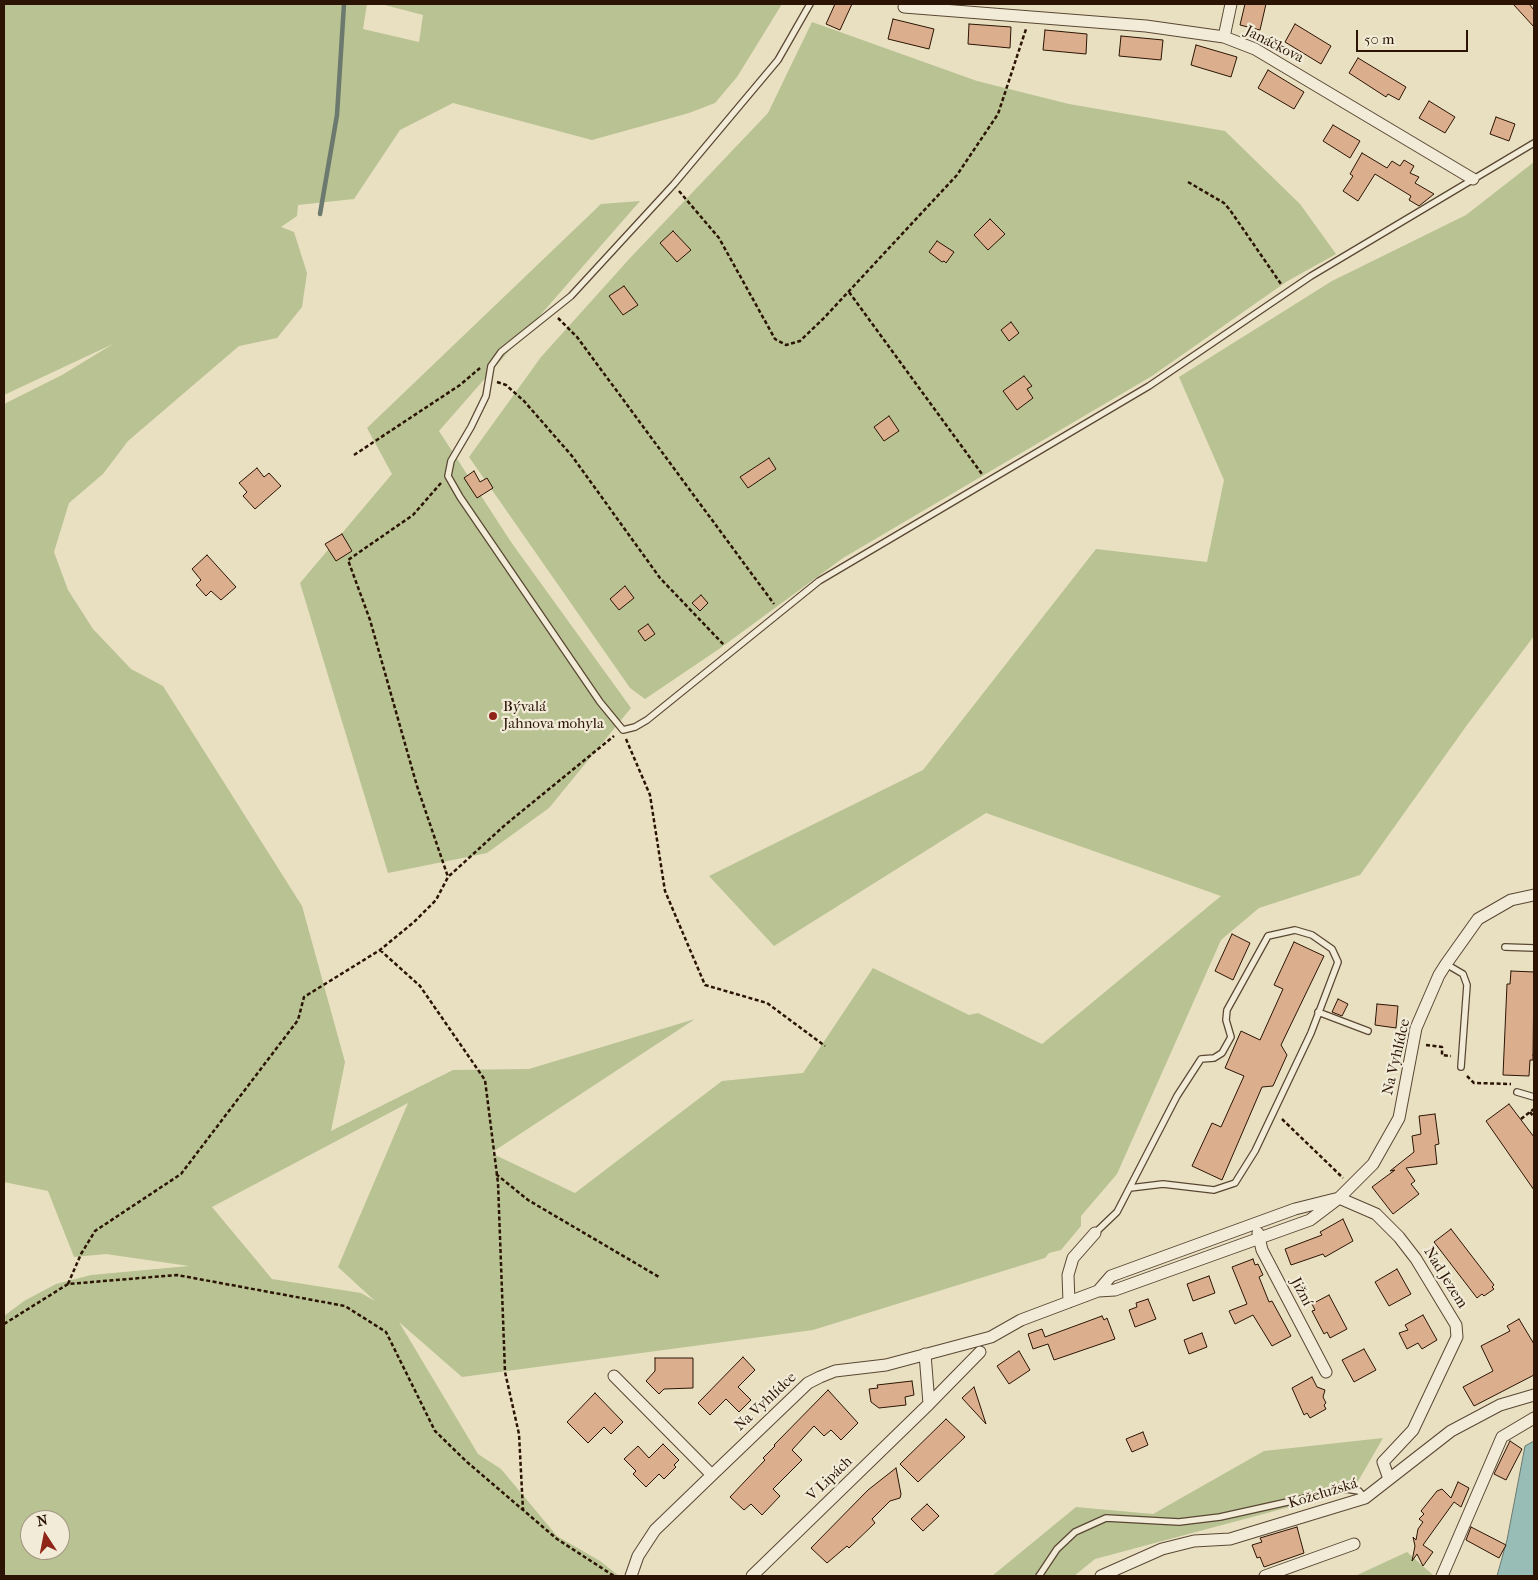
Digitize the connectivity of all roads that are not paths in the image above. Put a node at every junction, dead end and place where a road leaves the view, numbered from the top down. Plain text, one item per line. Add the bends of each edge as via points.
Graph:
1 (810, 4) edge
2 (1231, 4) edge
3 (904, 8) dead end
4 (945, 8) edge
5 (1224, 37) junction
6 (1534, 143) edge
7 (1473, 179) junction
8 (1534, 895) edge
9 (1505, 947) dead end
10 (1534, 948) edge
11 (1446, 964) junction
12 (1318, 1012) junction
13 (1368, 1031) dead end
14 (1461, 1066) dead end
15 (1517, 1092) dead end
16 (1533, 1098) edge
17 (1130, 1188) junction
18 (1339, 1198) junction
19 (1256, 1224) junction
20 (1095, 1233) joint
21 (1259, 1239) junction
22 (1098, 1291) junction
23 (1069, 1302) junction
24 (980, 1352) dead end
25 (925, 1354) junction
26 (1326, 1372) dead end
27 (614, 1376) dead end
28 (1534, 1395) edge
29 (930, 1404) junction
30 (1534, 1418) edge
31 (712, 1475) junction
32 (1389, 1479) junction
33 (1365, 1498) junction
34 (1354, 1544) dead end
35 (631, 1576) edge
36 (752, 1576) edge
37 (1039, 1576) edge
38 (1101, 1576) edge
39 (1265, 1576) edge
40 (1442, 1576) edge

1 - 7 lane via 778,60 674,184 571,296 501,352 491,366 486,396 451,461 448,476 460,497 600,702 623,730 647,720 818,581 1149,386 1287,292
2 - 5 street
3 - 4 street, Janáčkova
4 - 5 street, Janáčkova via 1146,26
5 - 7 street, Janáčkova via 1255,49
6 - 7 lane
8 - 11 street, Na Vyhlídce via 1511,900 1478,919
9 - 10 lane
11 - 14 lane via 1463,974 1467,985
11 - 18 street, Na Vyhlídce via 1416,1028 1399,1118 1373,1164
12 - 13 lane
12 - 17 lane via 1256,1151 1235,1183 1214,1190 1163,1184
12 - 17 lane via 1338,962 1332,949 1312,935 1295,930 1268,936 1227,1010 1231,1037 1222,1053 1202,1059 1177,1096
15 - 16 lane
17 - 20 lane via 1117,1212
18 - 19 street, Na Vyhlídce via 1295,1209
18 - 21 street, Na Vyhlídce via 1310,1220
18 - 32 street, Nad Jezem via 1376,1214 1399,1237 1456,1325 1457,1337 1414,1430 1383,1462
19 - 21 street, Jižní
19 - 22 street, Na Vyhlídce via 1111,1276
20 - 23 street via 1073,1258 1068,1275
21 - 22 street, Na Vyhlídce via 1116,1290
21 - 26 street, Jižní
22 - 23 street, Na Vyhlídce
23 - 25 street, Na Vyhlídce via 1021,1320 991,1337
24 - 29 street, V Lipách
25 - 29 street
25 - 31 street, Na Vyhlídce via 886,1365 835,1371 808,1382
27 - 31 street
28 - 32 street, Koželužská via 1500,1405 1467,1422
29 - 36 street, V Lipách
30 - 40 street via 1502,1437
31 - 35 street, Na Vyhlídce via 655,1530 638,1556
32 - 33 street, Koželužská
33 - 37 lane via 1359,1491 1346,1489 1179,1522 1106,1518 1074,1532
33 - 38 street, Koželužská via 1230,1539 1194,1541 1162,1549
34 - 39 street

